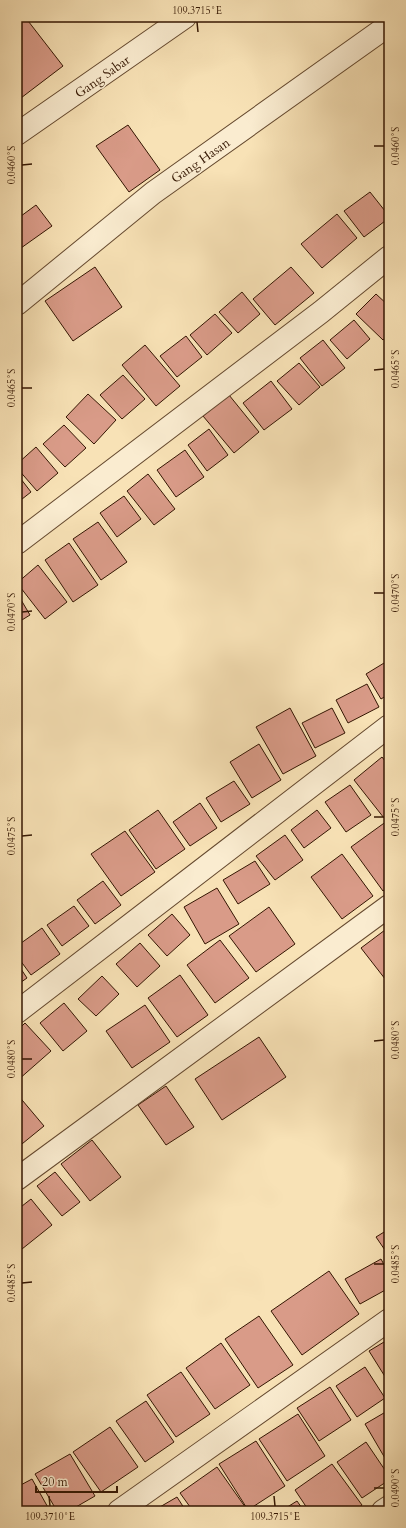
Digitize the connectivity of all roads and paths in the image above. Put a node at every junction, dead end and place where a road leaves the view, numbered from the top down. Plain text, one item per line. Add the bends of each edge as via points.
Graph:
1 (186, 17) edge
2 (389, 25) edge
3 (17, 134) edge
4 (389, 257) edge
5 (17, 304) edge
6 (17, 543) edge
7 (389, 726) edge
8 (389, 906) edge
9 (17, 1012) edge
10 (17, 1179) edge
11 (389, 1320) edge
12 (389, 1507) edge
13 (119, 1511) edge
14 (383, 1511) edge

1 - 3 street, Gang Sabar
2 - 5 street, Gang Hasan via 153,193
4 - 6 street via 321,312
7 - 9 street
8 - 10 street
11 - 13 street
12 - 14 street

